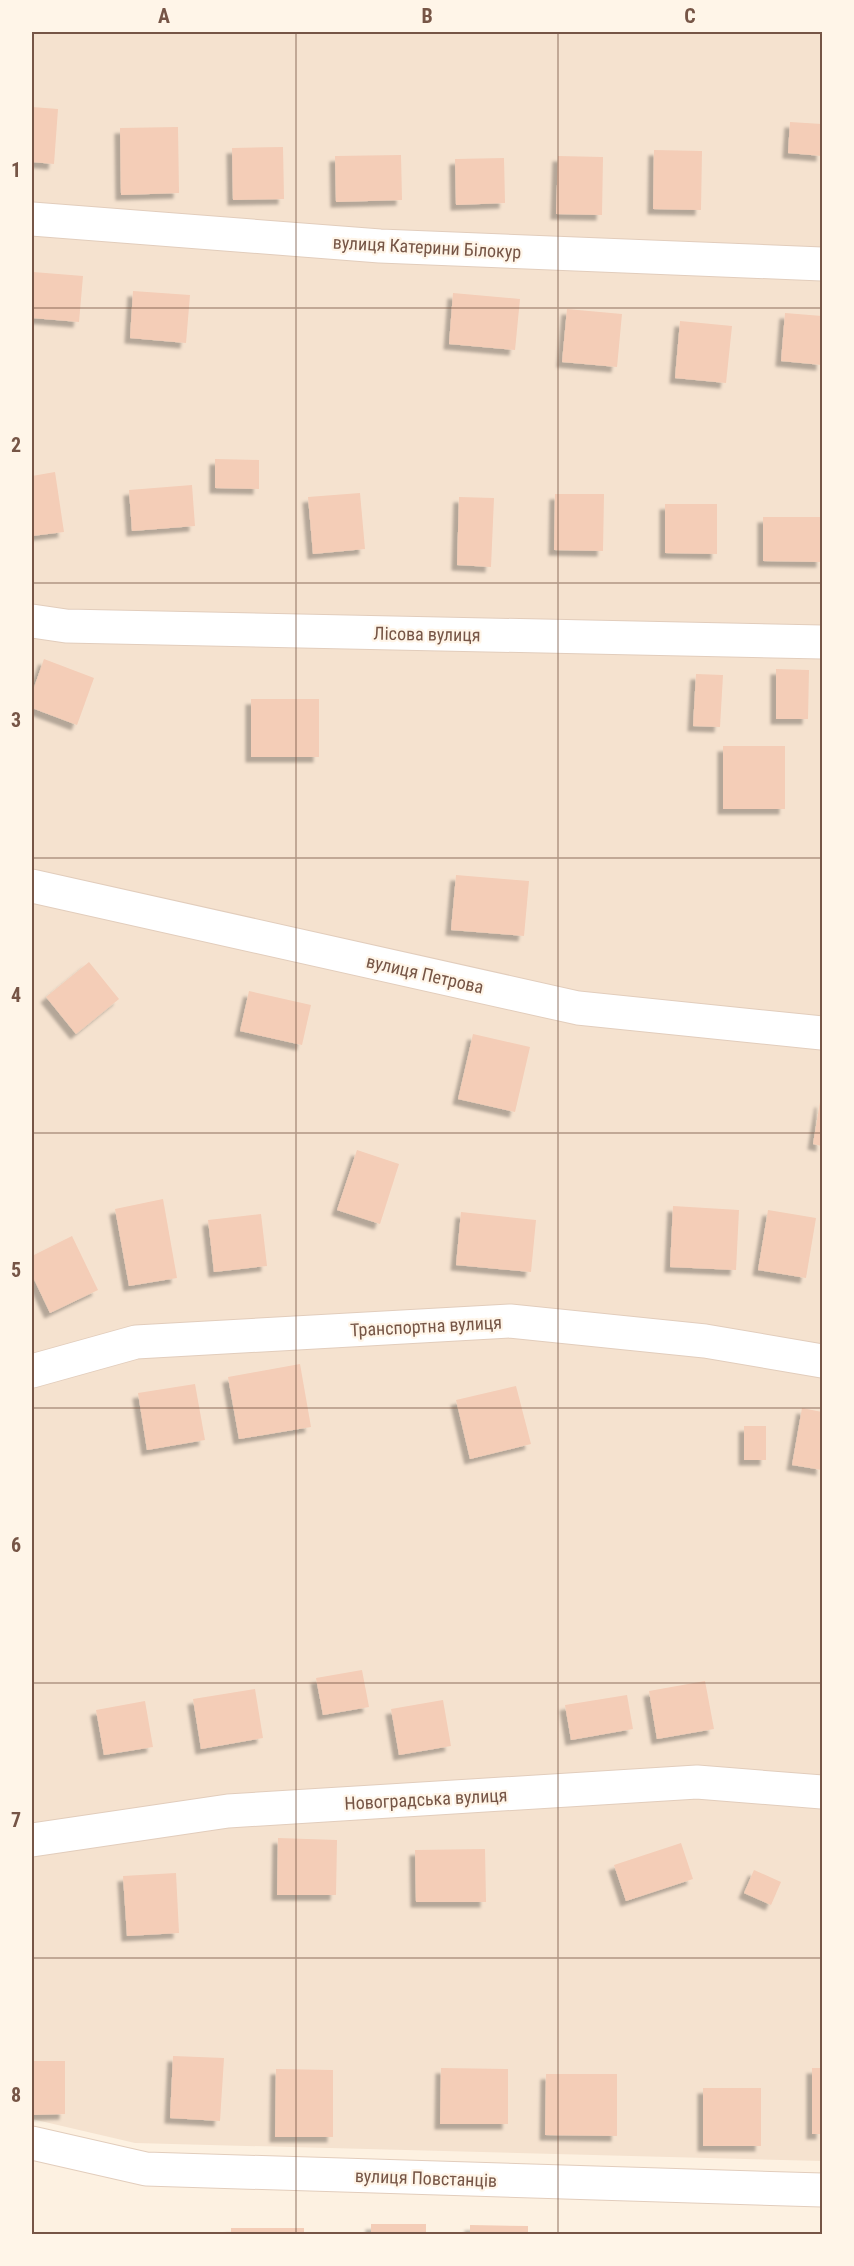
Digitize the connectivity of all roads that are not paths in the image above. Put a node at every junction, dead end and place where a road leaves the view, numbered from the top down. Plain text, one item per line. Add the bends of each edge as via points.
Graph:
1 (32, 219) edge
2 (822, 264) edge
3 (32, 621) edge
4 (822, 642) edge
5 (32, 886) edge
6 (822, 1033) edge
7 (822, 1361) edge
8 (32, 1371) edge
9 (822, 1792) edge
10 (32, 1840) edge
11 (32, 2143) edge
12 (822, 2190) edge

1 - 2 street, вулиця Катерини Білокур via 380,246
3 - 4 street, Лісова вулиця via 66,626
5 - 6 street, вулиця Петрова via 578,1008
7 - 8 street, Транспортна вулиця via 705,1341 510,1321 136,1342
9 - 10 street, Новоградська вулиця via 697,1782 228,1811
11 - 12 street, вулиця Повстанців via 146,2169

